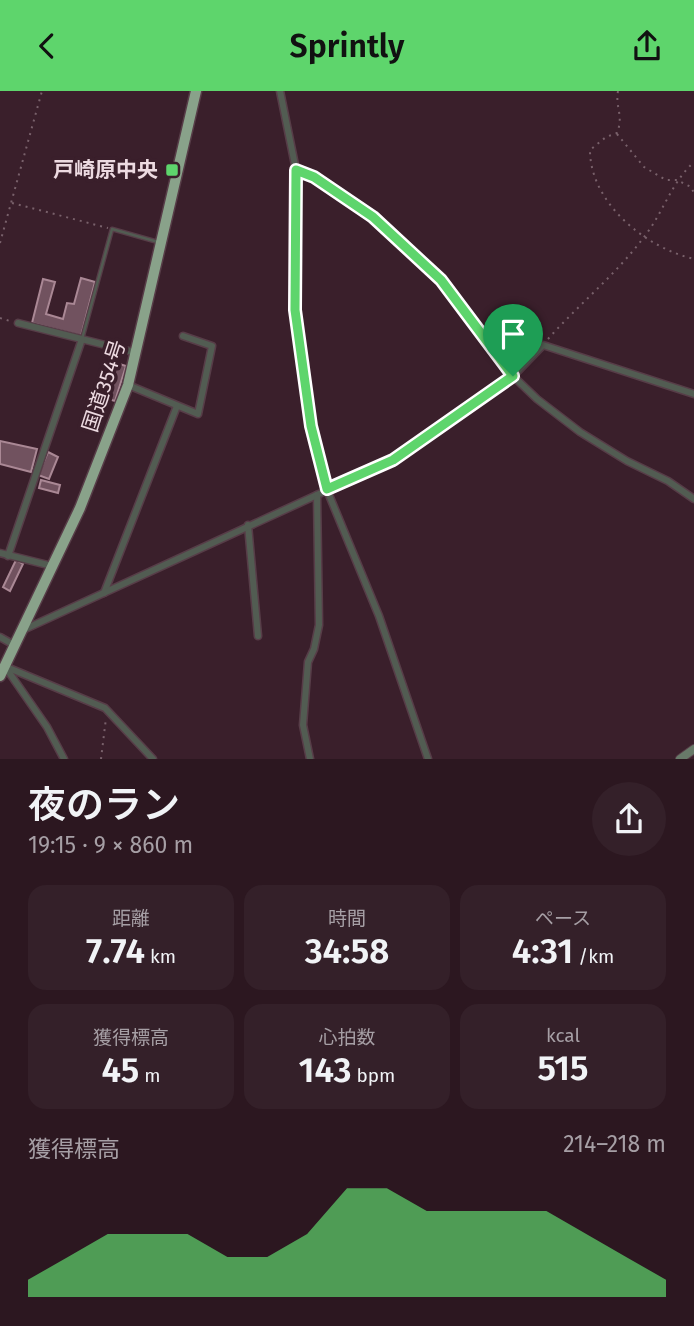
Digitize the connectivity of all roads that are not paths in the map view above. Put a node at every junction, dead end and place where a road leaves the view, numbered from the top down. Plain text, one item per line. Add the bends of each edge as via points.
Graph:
1 (196, 91) edge
2 (280, 91) edge
3 (296, 170) junction
4 (161, 243) junction
5 (18, 323) road end
6 (183, 336) dead end
7 (82, 339) junction
8 (137, 352) junction
9 (513, 376) junction
10 (128, 385) junction
11 (694, 394) edge
12 (177, 406) junction
13 (327, 489) junction
14 (317, 495) junction
15 (694, 499) edge
16 (248, 525) junction
17 (0, 553) edge
18 (8, 556) junction
19 (52, 566) junction
20 (104, 593) junction
21 (21, 631) junction
22 (258, 636) dead end
23 (0, 637) edge
24 (15, 645) junction
25 (1, 669) edge
26 (694, 749) edge
27 (64, 759) edge
28 (153, 759) edge
29 (310, 759) edge
30 (428, 759) edge
31 (680, 759) edge

1 - 4 highway, 国道354号
2 - 3 street
3 - 9 street via 373,217 441,280
3 - 13 street via 295,310 311,426
4 - 7 lane via 112,229
4 - 8 highway, 国道354号
5 - 7 street
6 - 12 street via 212,346 198,414
7 - 8 street
7 - 18 street
8 - 10 highway, 国道354号
9 - 11 street via 543,345
9 - 13 street via 393,460
9 - 15 street via 580,432
10 - 12 street
10 - 19 highway, 国道354号
12 - 20 street
13 - 14 street
13 - 30 street via 379,617
14 - 16 street
14 - 29 street via 320,625 308,662 303,725
16 - 20 street
16 - 22 street
17 - 18 street
18 - 19 street
19 - 21 highway, 国道354号
20 - 21 street
21 - 24 highway, 国道354号
23 - 24 street
24 - 25 highway, 国道354号
25 - 27 street via 47,726
25 - 28 street via 107,710
26 - 31 main road

